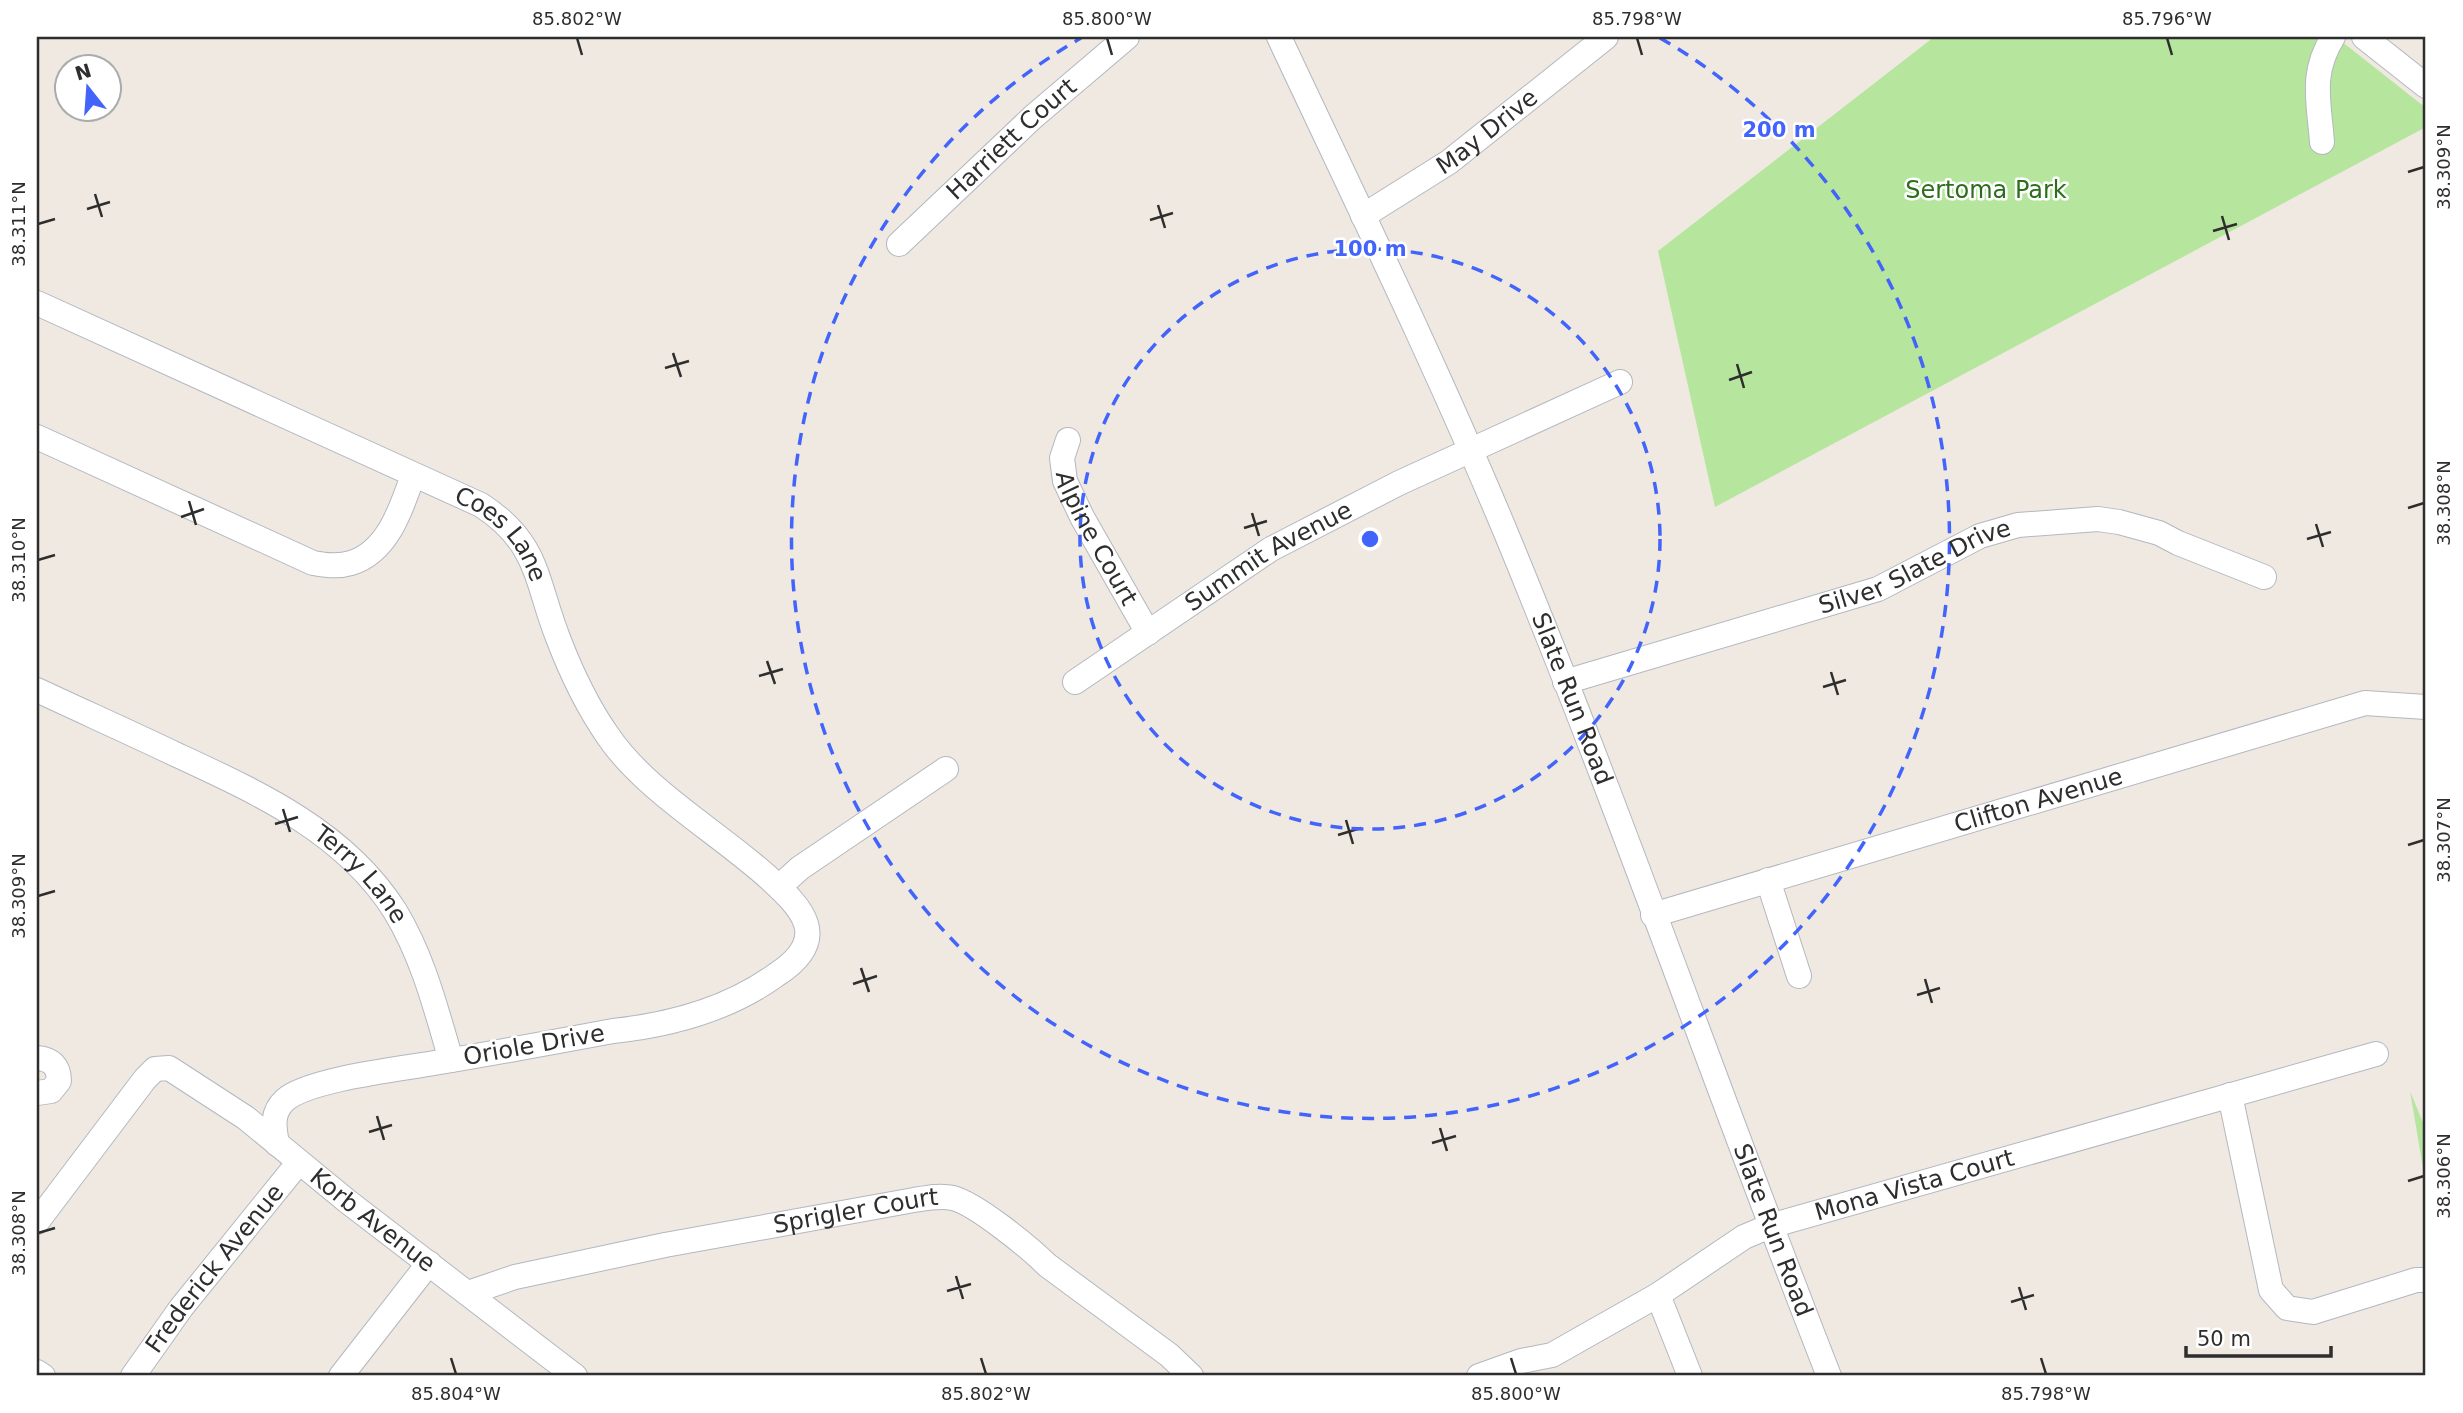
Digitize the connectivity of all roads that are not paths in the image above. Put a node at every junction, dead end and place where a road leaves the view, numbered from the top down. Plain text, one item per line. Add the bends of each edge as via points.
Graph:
1 (1127, 37) edge
2 (1279, 37) edge
3 (1606, 37) edge
4 (2333, 37) edge
5 (2364, 37) edge
6 (2426, 86) edge
7 (2322, 142) dead end
8 (1363, 216) junction
9 (899, 244) dead end
10 (37, 303) edge
11 (1620, 382) dead end
12 (37, 437) edge
13 (1068, 440) dead end
14 (1471, 449) junction
15 (413, 475) junction
16 (2264, 577) dead end
17 (1147, 633) junction
18 (1075, 682) dead end
19 (1565, 682) junction
20 (37, 690) edge
21 (2426, 707) edge
22 (946, 769) dead end
23 (1768, 880) junction
24 (779, 887) junction
25 (1653, 915) junction
26 (807, 938) joint
27 (1799, 976) dead end
28 (2375, 1054) dead end
29 (37, 1058) edge
30 (451, 1060) junction
31 (37, 1093) edge
32 (2230, 1094) junction
33 (276, 1144) junction
34 (299, 1162) junction
35 (37, 1222) edge
36 (1770, 1226) junction
37 (429, 1263) junction
38 (2426, 1280) edge
39 (468, 1293) junction
40 (1658, 1295) junction
41 (548, 1368) edge
42 (37, 1372) edge
43 (43, 1376) edge
44 (133, 1376) edge
45 (341, 1376) edge
46 (575, 1376) edge
47 (1191, 1376) edge
48 (1479, 1376) edge
49 (1690, 1376) edge
50 (1829, 1376) edge

1 - 9 street, Harriett Court via 1033,117
2 - 8 street, Slate Run Road
3 - 8 street, May Drive via 1449,162
4 - 7 street via 2317,72
5 - 6 street
8 - 14 street, Slate Run Road
10 - 15 street, Coes Lane
11 - 14 street, Summit Avenue
12 - 15 street via 313,563 333,566 353,563 383,539 401,512
13 - 17 street, Alpine Court via 1062,458 1065,481
14 - 17 street, Summit Avenue via 1271,549
14 - 19 street, Slate Run Road
15 - 24 street, Coes Lane via 481,505 516,534 530,554 580,690 610,740 666,795
16 - 19 street, Silver Slate Drive via 2159,533 2119,522 2018,524 1970,540 1878,590
17 - 18 street, Summit Avenue
19 - 25 street, Slate Run Road
20 - 30 street, Terry Lane via 220,774 298,816 343,850 395,912 418,956
21 - 23 street, Clifton Avenue via 2365,703
22 - 24 street
23 - 25 street, Clifton Avenue
23 - 27 street
24 - 26 street, Coes Lane via 798,910
25 - 36 street, Slate Run Road
26 - 30 street, Oriole Drive via 793,963 764,984 708,1011
28 - 32 street, Mona Vista Court
29 - 31 street via 54,1064 59,1081 51,1091
30 - 33 street, Oriole Drive via 301,1090 277,1109 273,1121
32 - 36 street, Mona Vista Court
32 - 38 street via 2271,1290 2287,1308 2313,1312
33 - 34 street, Korb Avenue
33 - 35 street, Korb Avenue via 246,1118 169,1068 155,1069
34 - 37 street, Korb Avenue
34 - 44 street, Frederick Avenue via 181,1308
36 - 40 street, Mona Vista Court via 1744,1237
36 - 50 street, Slate Run Road
37 - 39 street, Korb Avenue
37 - 45 street
39 - 41 street, Korb Avenue
39 - 47 street, Sprigler Court via 515,1277 665,1245 914,1200 951,1198 967,1204 1031,1249
40 - 48 street, Mona Vista Court via 1552,1355
40 - 49 street
41 - 46 street, Korb Avenue
42 - 43 street

